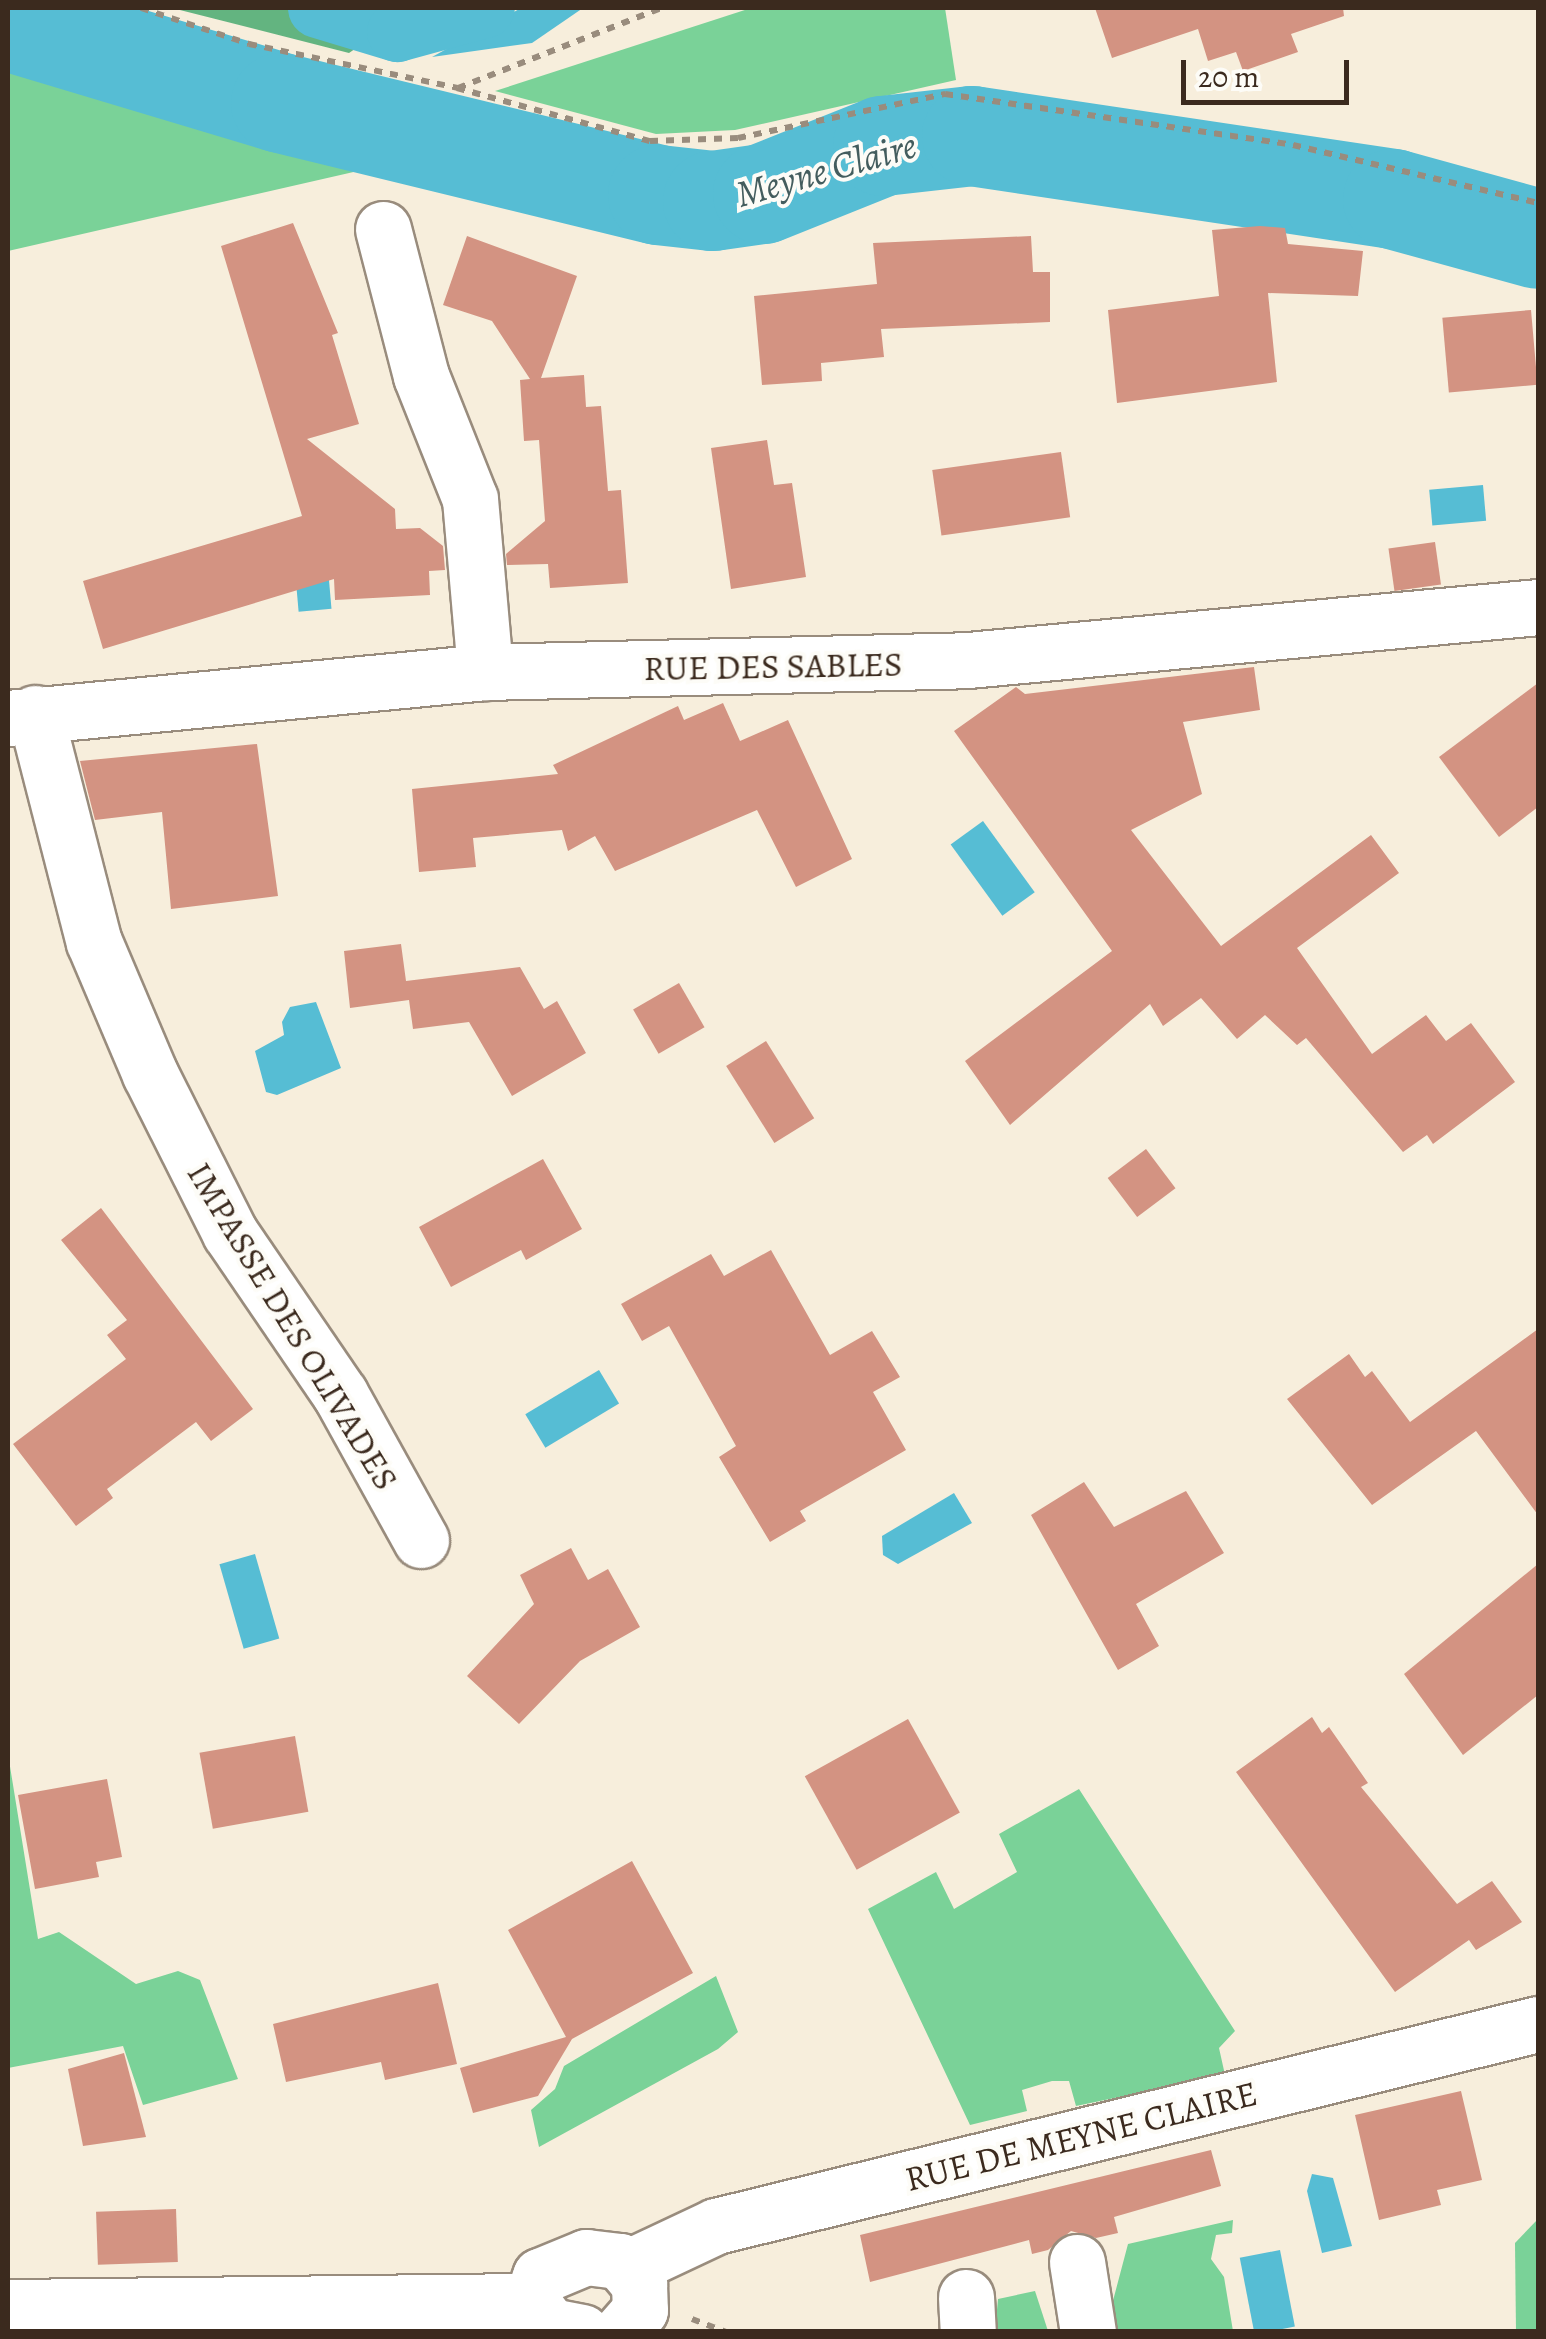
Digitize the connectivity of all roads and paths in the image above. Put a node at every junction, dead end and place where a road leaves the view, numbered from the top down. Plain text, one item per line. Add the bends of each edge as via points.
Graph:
1 (141, 8) edge
2 (661, 8) edge
3 (457, 88) junction
4 (1538, 204) edge
5 (383, 229) dead end
6 (1538, 607) edge
7 (485, 672) junction
8 (21, 715) edge
9 (421, 1540) dead end
10 (1538, 2024) edge
11 (1077, 2262) dead end
12 (629, 2267) junction
13 (530, 2301) junction
14 (8, 2307) edge
15 (621, 2330) edge
16 (1088, 2332) edge

1 - 3 path via 249,44
2 - 3 path
3 - 4 path via 650,142 738,138 945,94 1293,144
5 - 7 street via 421,376 470,500
6 - 7 street, RUE DES SABLES via 968,660
7 - 8 street, RUE DES SABLES
8 - 9 street, IMPASSE DES OLIVADES via 94,942 150,1074 220,1216 340,1394
10 - 12 street, RUE DE MEYNE CLAIRE via 733,2222
11 - 16 street
12 - 13 street via 586,2257 562,2264 540,2276
12 - 15 street via 643,2299
13 - 14 street
13 - 15 street via 550,2326

